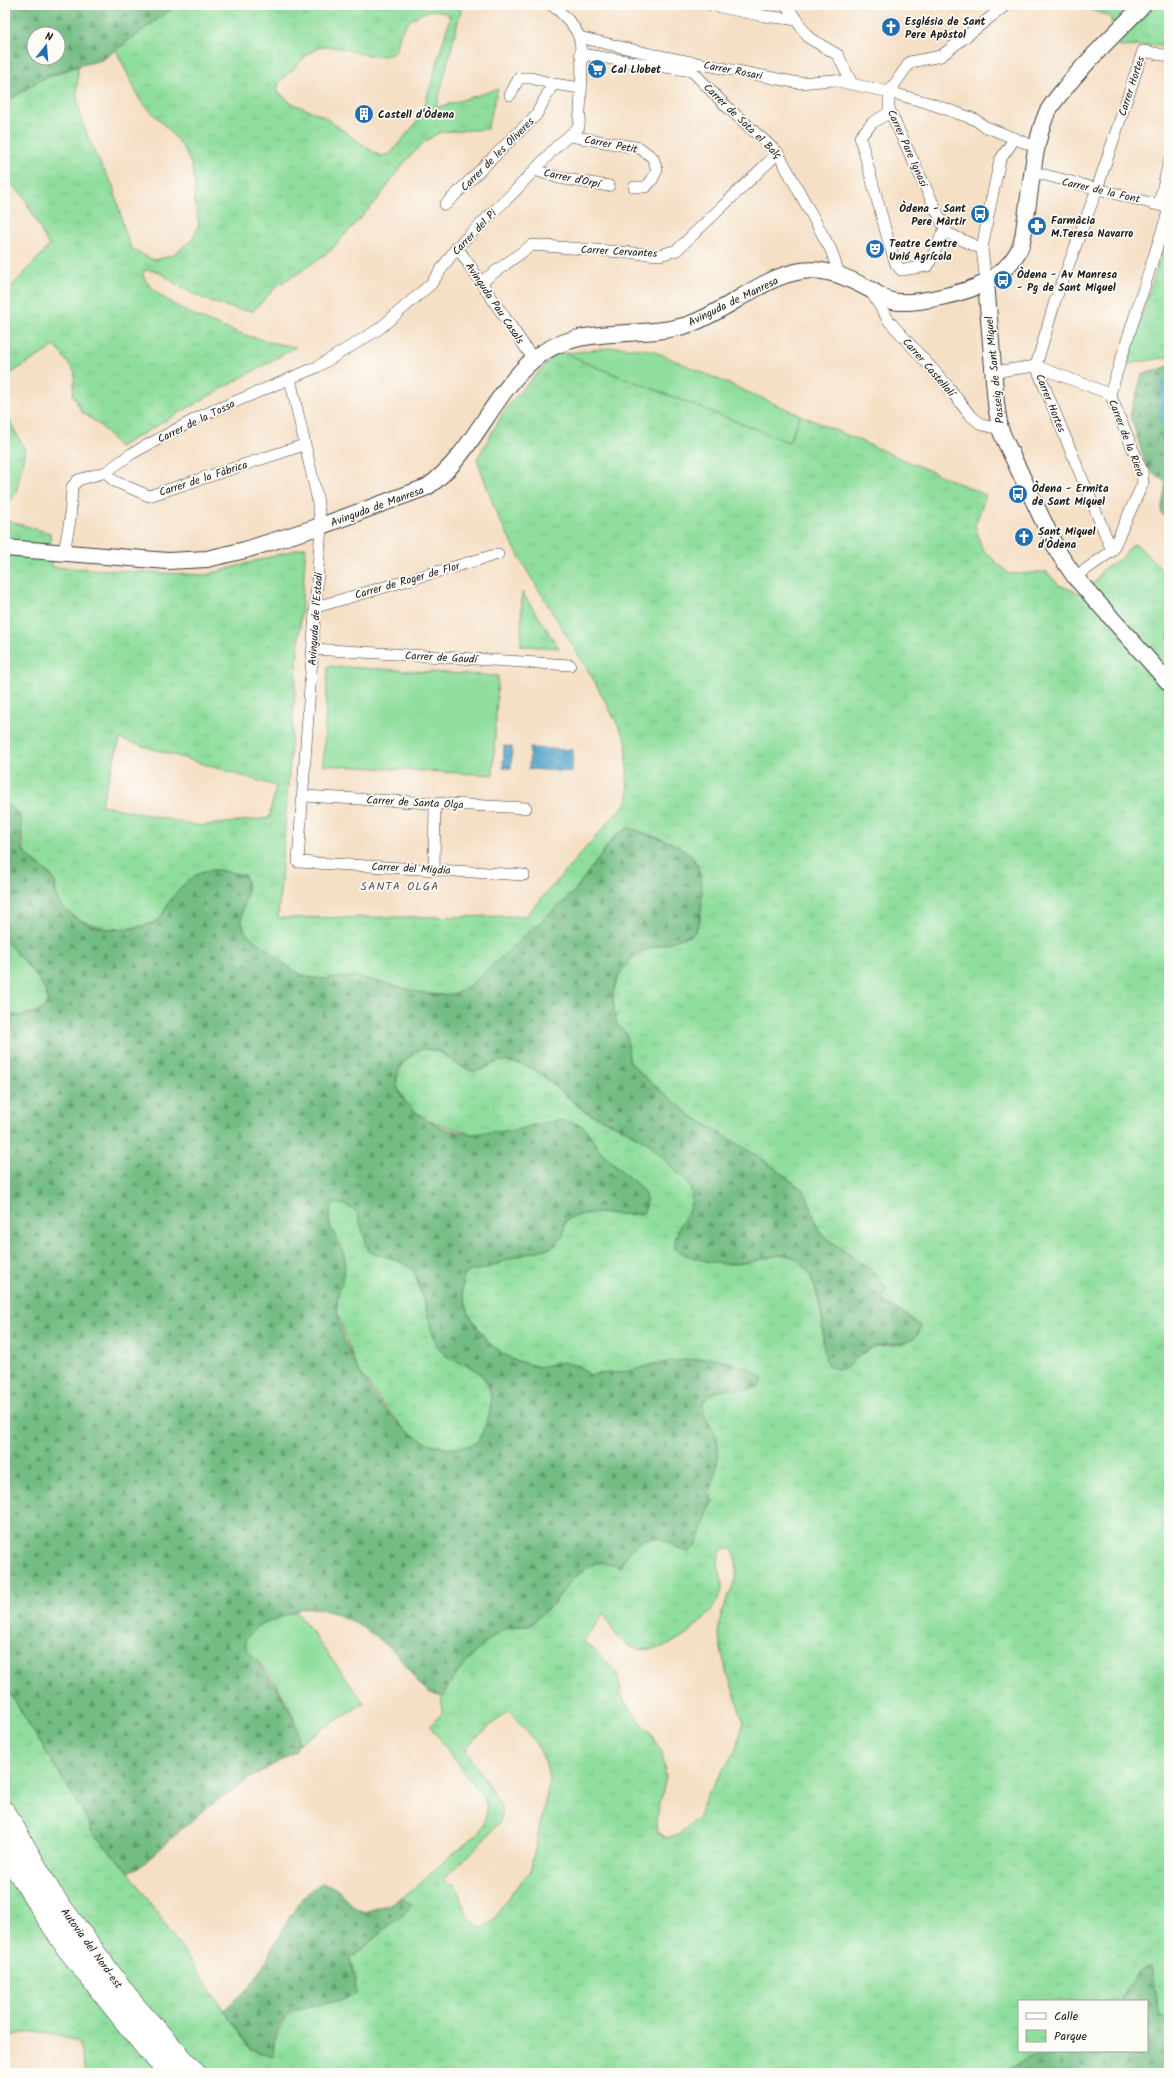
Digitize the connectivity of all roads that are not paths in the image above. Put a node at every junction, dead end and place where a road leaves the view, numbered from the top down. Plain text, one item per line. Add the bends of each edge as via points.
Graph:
1 (551, 5) edge
2 (711, 5) edge
3 (786, 5) edge
4 (1006, 5) edge
5 (1143, 5) edge
6 (798, 20) junction
7 (579, 37) junction
8 (580, 54) junction
9 (1169, 56) edge
10 (553, 84) junction
11 (852, 84) junction
12 (581, 88) junction
13 (889, 92) junction
14 (510, 95) dead end
15 (890, 112) junction
16 (570, 136) junction
17 (1015, 138) junction
18 (1038, 148) junction
19 (778, 153) junction
20 (1169, 161) edge
21 (534, 170) junction
22 (1034, 172) junction
23 (610, 186) dead end
24 (634, 187) dead end
25 (1097, 189) junction
26 (446, 205) dead end
27 (1166, 207) edge
28 (944, 228) junction
29 (457, 247) junction
30 (982, 249) junction
31 (840, 274) junction
32 (481, 282) junction
33 (986, 282) junction
34 (870, 289) junction
35 (534, 360) junction
36 (1036, 366) junction
37 (993, 372) junction
38 (290, 379) junction
39 (1110, 394) junction
40 (1000, 429) junction
41 (304, 445) junction
42 (106, 472) junction
43 (321, 526) junction
44 (5, 548) edge
45 (1112, 551) junction
46 (64, 552) junction
47 (498, 554) dead end
48 (1075, 576) junction
49 (316, 607) junction
50 (313, 649) junction
51 (570, 665) dead end
52 (1169, 683) edge
53 (303, 796) junction
54 (435, 803) junction
55 (526, 808) dead end
56 (298, 862) joint
57 (434, 870) junction
58 (524, 875) dead end
59 (5, 1812) edge
60 (5, 1851) edge
61 (169, 2073) edge
62 (195, 2073) edge

1 - 7 street via 559,9
2 - 6 street
3 - 6 street
4 - 13 street via 941,56 910,62
5 - 18 street, Avinguda de Manresa via 1061,93 1046,114
6 - 11 street via 809,38 838,55
7 - 8 street, Carrer del Pi
7 - 11 street, Carrer Rosari via 655,56 799,83 833,80
8 - 12 street, Carrer del Pi
8 - 19 street, Carrer de Sota el Balç via 692,71
9 - 25 street, Carrer Hortes via 1143,51
10 - 12 street
10 - 14 street via 531,78 519,78
10 - 26 street, Carrer de les Oliveres via 536,115
11 - 13 street, Carrer Rosari
12 - 16 street, Carrer del Pi via 579,127
13 - 15 street, Carrer Pare Ignasi
13 - 17 street, Carrer Rosari via 974,119 984,126
15 - 28 street, Carrer Pare Ignasi
15 - 28 street via 872,123 860,137 889,243 900,270 928,266
16 - 21 street, Carrer del Pi
16 - 24 street, Carrer Petit via 640,148 653,158 656,170 652,180 646,187
17 - 18 street, Carrer Rosari
17 - 30 street via 1000,160
18 - 22 street, Avinguda de Manresa
19 - 31 street, Carrer de Sota el Balç via 831,250
19 - 32 street, Carrer Cervantes via 677,250 660,255 532,245
20 - 27 street, Carrer de la Riera
21 - 23 street, Carrer d'Orpí via 559,178
21 - 29 street, Carrer del Pi
22 - 25 street, Carrer de la Font
22 - 33 street, Avinguda de Manresa via 1020,247 1014,259
25 - 27 street, Carrer de la Font
25 - 36 street, Carrer Hortes via 1055,301
27 - 39 street, Carrer de la Riera
28 - 30 street via 947,233
29 - 32 street, Avinguda Pau Casals
29 - 38 street, Carrer del Pi via 431,284 379,329 317,367
30 - 33 street
31 - 34 street, Avinguda de Manresa
31 - 35 street, Avinguda de Manresa via 819,270 799,272 776,279 689,324 661,330 602,334 549,348
32 - 35 street, Avinguda Pau Casals
33 - 34 street, Avinguda de Manresa via 944,296 914,301 892,302
33 - 37 street, Passeig de Sant Miquel
34 - 40 street, Carrer Castellolí via 889,321 947,385 969,414 982,425
35 - 43 street, Avinguda de Manresa via 501,396 440,478 415,493
36 - 37 street
36 - 39 street
36 - 45 street, Carrer Hortes
37 - 40 street, Passeig de Sant Miquel
38 - 41 street, Avinguda de l'Estadi
38 - 42 street, Carrer de la Tossa via 201,416 131,454
39 - 45 street, Carrer de la Riera via 1142,471 1143,483
40 - 48 street, Passeig de Sant Miquel via 1058,552
41 - 42 street, Carrer de la Fàbrica via 149,496 114,481
41 - 43 street, Avinguda de l'Estadi via 317,497
42 - 46 street, Carrer de la Tossa via 78,480 72,487 70,520
43 - 46 street, Avinguda de Manresa via 245,550 206,559 168,561
43 - 49 street, Avinguda de l'Estadi
44 - 46 street, Avinguda de Manresa
45 - 48 street
47 - 49 street, Carrer de Roger de Flor
48 - 52 street, Passeig de Sant Miquel
49 - 50 street, Avinguda de l'Estadi
50 - 51 street, Carrer de Gaudí
50 - 53 street, Avinguda de l'Estadi
53 - 54 street, Carrer de Santa Olga
53 - 56 street, Avinguda de l'Estadi
54 - 55 street, Carrer de Santa Olga
54 - 57 street
56 - 57 street, Carrer del Migdia
57 - 58 street, Carrer del Migdia
59 - 62 highway, Autovia del Nord-est via 51,1893 133,2004
60 - 61 highway, Autovia del Nord-est via 66,1947

